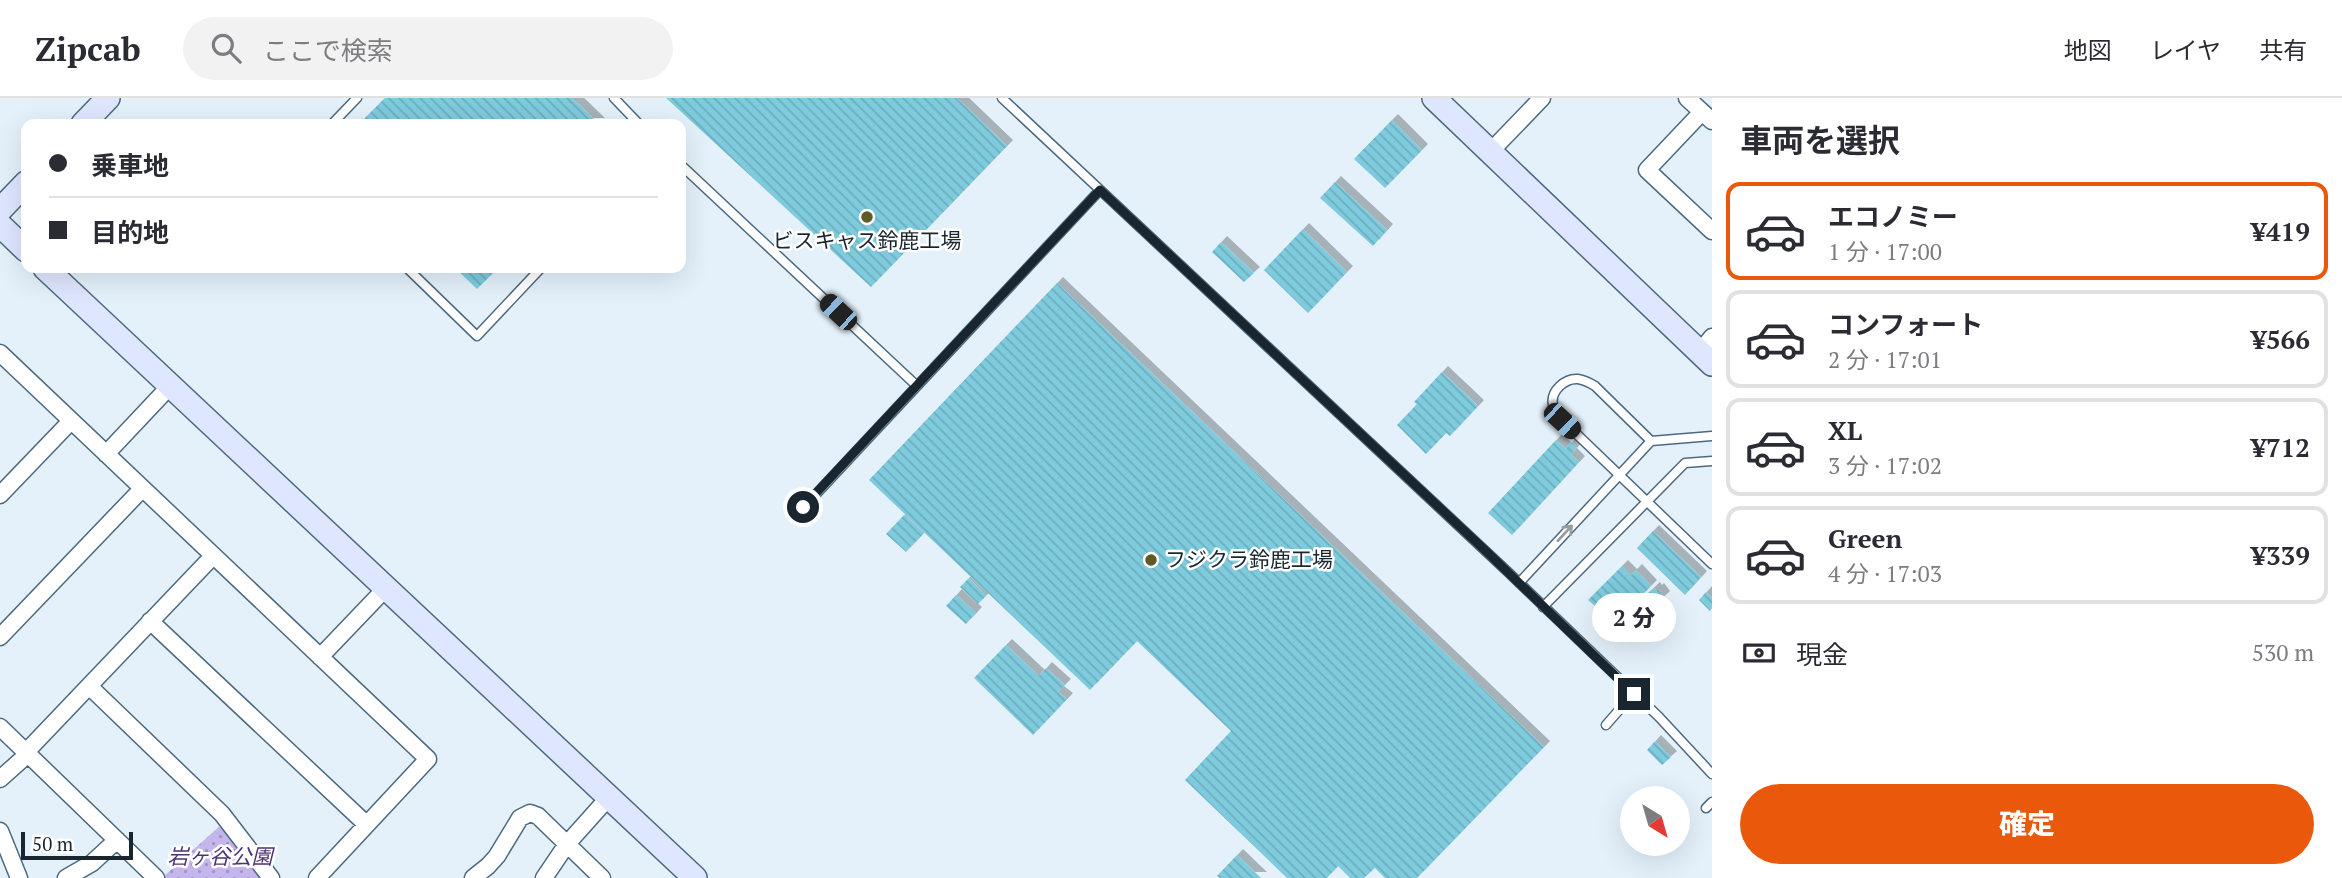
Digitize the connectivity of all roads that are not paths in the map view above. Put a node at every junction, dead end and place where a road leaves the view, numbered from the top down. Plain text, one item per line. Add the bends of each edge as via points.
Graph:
1 (108, 98) edge
2 (357, 98) edge
3 (614, 98) edge
4 (1002, 98) edge
5 (1434, 98) edge
6 (1542, 98) edge
7 (1687, 98) edge
8 (1707, 117) edge
9 (88, 119) edge
10 (337, 119) edge
11 (634, 119) edge
12 (1490, 152) junction
13 (686, 170) edge
14 (21, 188) edge
15 (1100, 190) junction
16 (0, 210) edge
17 (0, 225) edge
18 (1712, 231) edge
19 (21, 245) edge
20 (50, 273) edge
21 (412, 273) edge
22 (536, 273) edge
23 (1708, 351) edge
24 (0, 353) edge
25 (171, 385) junction
26 (917, 386) junction
27 (71, 421) junction
28 (1712, 436) edge
29 (1651, 442) junction
30 (106, 454) junction
31 (1712, 461) edge
32 (1618, 475) junction
33 (142, 489) junction
34 (0, 495) edge
35 (1647, 501) junction
36 (803, 507) dead end
37 (213, 555) junction
38 (1712, 564) edge
39 (1519, 583) junction
40 (386, 587) junction
41 (1543, 607) junction
42 (150, 621) junction
43 (0, 638) edge
44 (320, 657) junction
45 (89, 686) junction
46 (1634, 694) junction
47 (1606, 725) dead end
48 (0, 727) edge
49 (27, 753) junction
50 (1712, 774) edge
51 (0, 779) edge
52 (609, 797) junction
53 (366, 824) junction
54 (0, 831) edge
55 (117, 840) junction
56 (567, 844) junction
57 (4, 856) edge
58 (19, 878) edge
59 (65, 878) edge
60 (156, 878) edge
61 (271, 878) edge
62 (317, 878) edge
63 (473, 878) edge
64 (544, 878) edge
65 (602, 878) edge
66 (695, 878) edge

1 - 9 street
2 - 10 lane
3 - 11 lane
4 - 15 lane
5 - 12 street
6 - 12 street
7 - 8 street
8 - 18 street via 1647,170
12 - 23 street
13 - 26 lane
14 - 16 street
15 - 26 lane
15 - 39 lane
17 - 19 street
20 - 25 street
21 - 22 lane via 477,336
24 - 27 street
25 - 30 street
25 - 40 street
26 - 36 lane
27 - 30 street
27 - 34 street
28 - 29 lane
29 - 32 lane
29 - 32 lane via 1595,386 1577,379 1559,386 1552,404 1562,421
30 - 33 street
31 - 35 lane via 1685,463
32 - 35 lane
39 -> 32 lane
33 - 37 street
33 - 43 street
35 - 38 lane
35 - 41 lane
37 - 42 street
37 - 44 street
39 - 41 lane
40 - 44 street
40 - 52 street
41 - 46 lane
42 - 45 street
42 - 53 street
44 - 53 street via 428,759
45 - 49 street
45 - 61 street via 222,814
46 - 47 lane
46 - 50 lane
48 - 49 street
49 - 51 street
49 - 55 street
52 - 56 street
52 - 66 street
53 - 62 street
54 - 57 street
55 - 59 street via 92,863
55 - 60 street
56 - 63 street via 530,813 520,818 497,856
56 - 64 street
56 - 65 street
57 - 58 street

